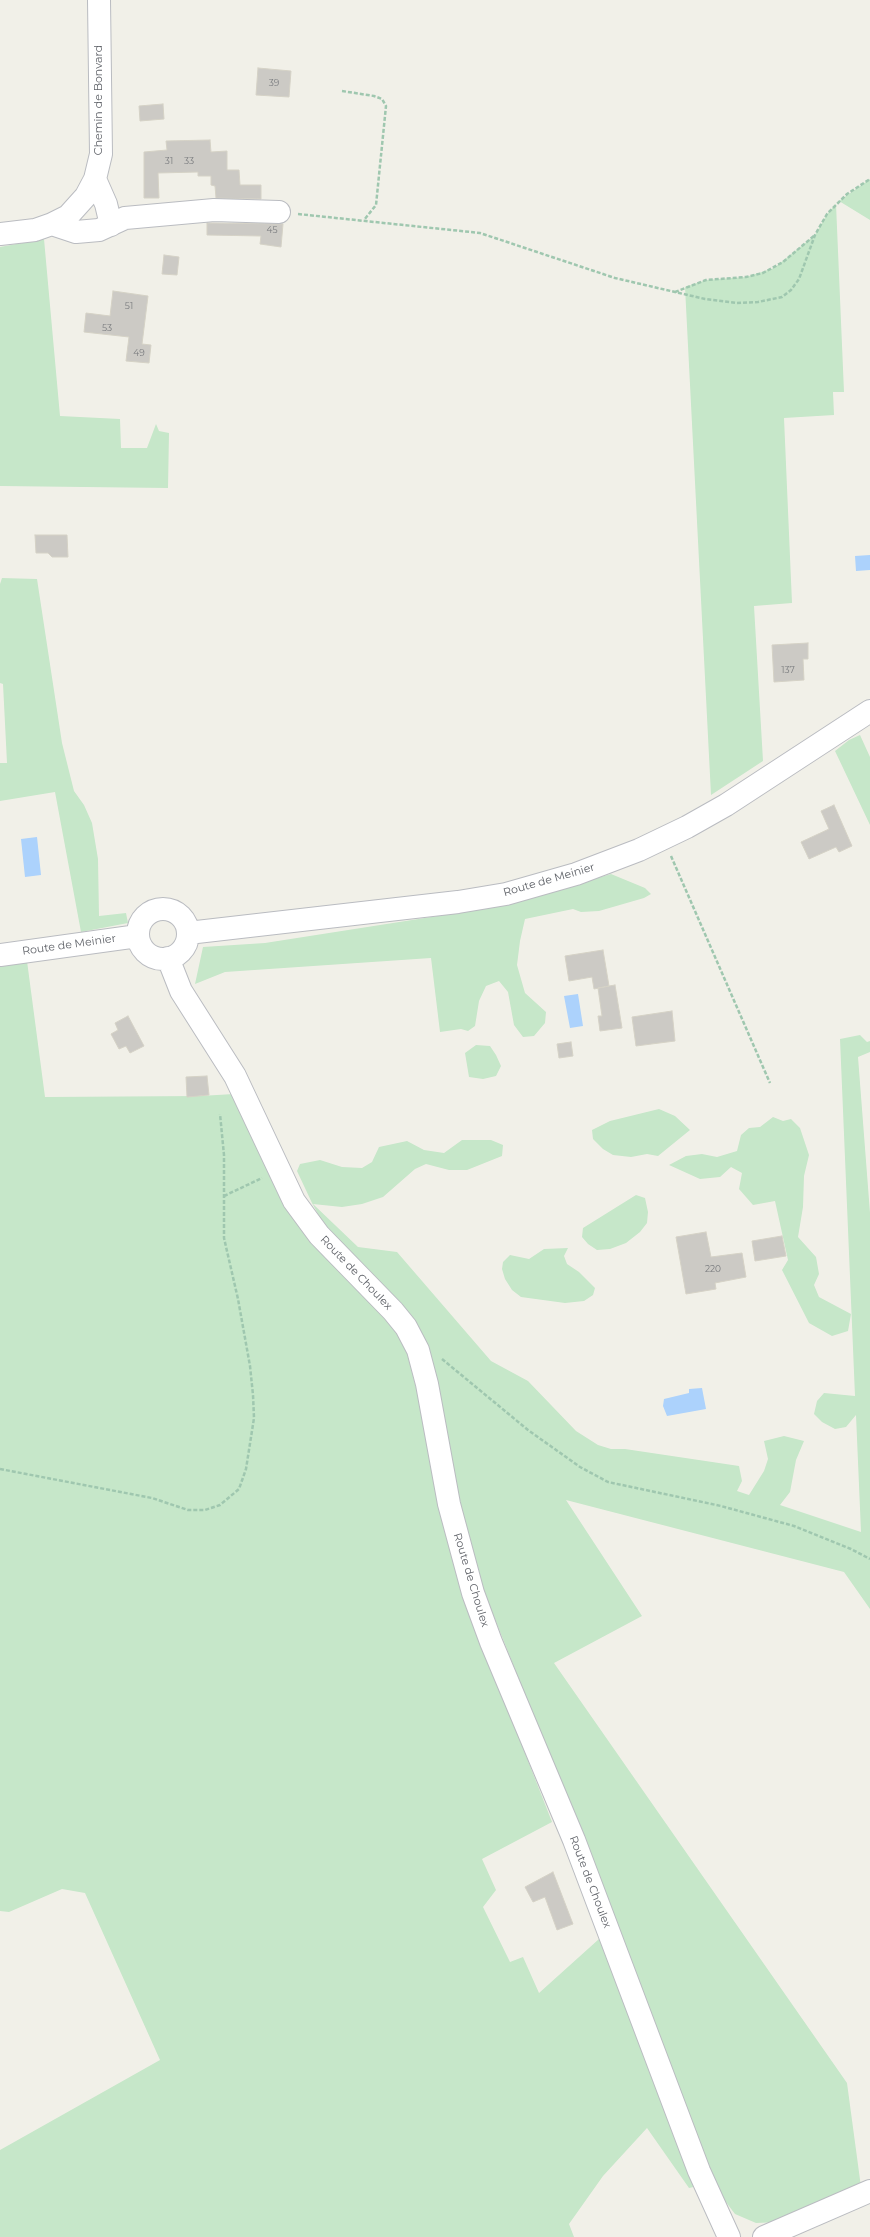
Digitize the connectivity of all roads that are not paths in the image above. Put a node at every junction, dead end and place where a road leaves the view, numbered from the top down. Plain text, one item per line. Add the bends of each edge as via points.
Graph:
1 (99, 0) edge
2 (95, 179) junction
3 (279, 212) road end
4 (52, 224) junction
5 (111, 225) junction
6 (0, 234) edge
7 (870, 711) edge
8 (188, 933) junction
9 (138, 936) junction
10 (0, 955) edge
11 (168, 958) junction
12 (870, 2191) edge
13 (729, 2237) edge
14 (764, 2237) edge

1 - 2 street, Chemin de Bonvard via 101,154
2 - 4 street, Chemin de Bonvard via 78,206 68,216
2 - 5 street via 106,204
3 - 5 street via 214,210 125,218
4 - 5 street via 76,232 99,230
4 - 6 street, Chemin de Bonvard via 35,230
7 - 8 street, Route de Meinier via 726,805 664,839 604,864 506,894 458,902
8 - 9 street via 181,916 174,911 156,909 142,920
8 - 11 street via 183,949
9 - 10 street, Route de Meinier
9 - 11 street via 145,951 152,956
11 - 13 street, Route de Choulex via 181,991 235,1076 278,1170 305,1218 393,1311 406,1327 418,1350 427,1384 449,1504 491,1642 577,1847 696,2164
12 - 14 street

